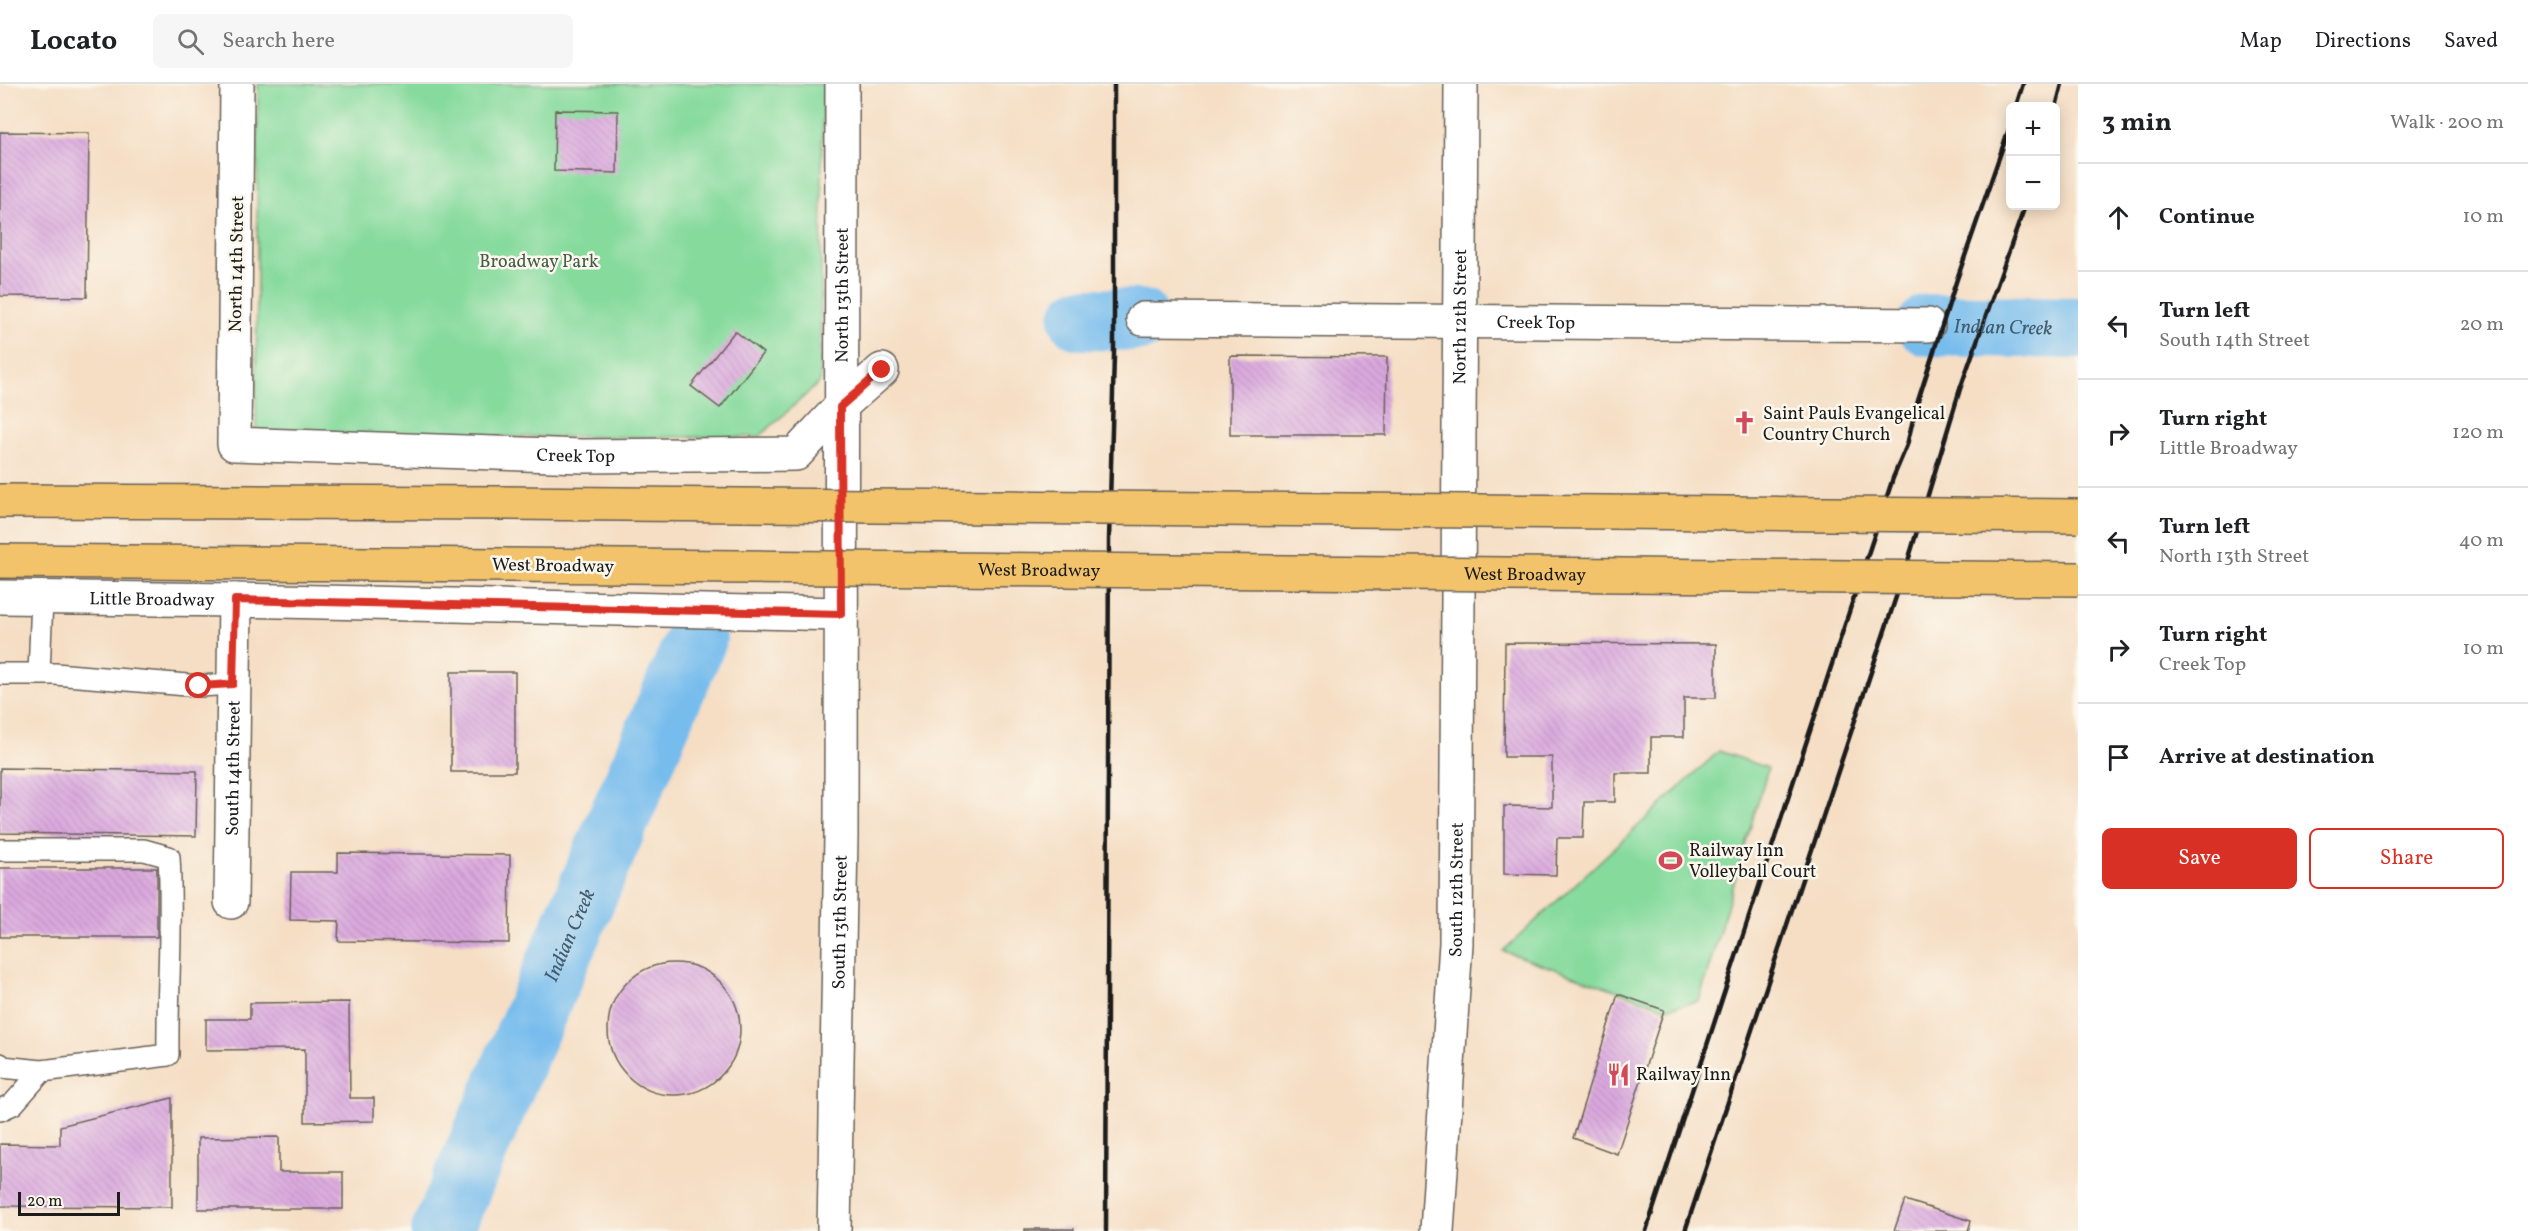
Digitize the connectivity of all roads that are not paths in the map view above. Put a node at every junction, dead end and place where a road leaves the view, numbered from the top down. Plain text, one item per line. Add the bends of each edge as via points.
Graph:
1 (237, 84) edge
2 (842, 84) edge
3 (1461, 84) edge
4 (1143, 319) dead end
5 (1460, 321) junction
6 (1928, 325) dead end
7 (882, 370) dead end
8 (840, 407) junction
9 (234, 444) joint
10 (0, 501) edge
11 (2078, 516) edge
12 (1458, 548) joint
13 (0, 561) edge
14 (2078, 579) edge
15 (0, 597) edge
16 (42, 598) junction
17 (235, 600) junction
18 (841, 614) junction
19 (0, 674) edge
20 (39, 674) junction
21 (233, 684) junction
22 (0, 849) edge
23 (231, 902) dead end
24 (0, 1064) edge
25 (42, 1071) junction
26 (0, 1110) edge
27 (834, 1231) edge
28 (1437, 1231) edge

1 - 9 street, North 14th Street
2 - 8 street, North 13th Street
3 - 5 street, North 12th Street
4 - 5 street, Creek Top
5 - 6 street, Creek Top
5 - 12 street, North 12th Street
7 - 8 street, Creek Top
8 - 9 street, Creek Top via 796,454 583,456
8 - 18 street, North 13th Street
10 - 11 main road, bridge
12 - 28 street, South 12th Street via 1456,943
13 - 14 main road, West Broadway, bridge
15 - 16 street, Little Broadway
16 - 17 street, Little Broadway
16 - 20 lane
17 - 18 street, Little Broadway
17 - 21 street, South 14th Street
18 - 27 street, South 13th Street
19 - 20 lane
20 - 21 lane via 199,686
21 - 23 street, South 14th Street
22 - 25 lane via 144,850 169,857 168,1055
24 - 25 lane
25 - 26 lane via 13,1104

